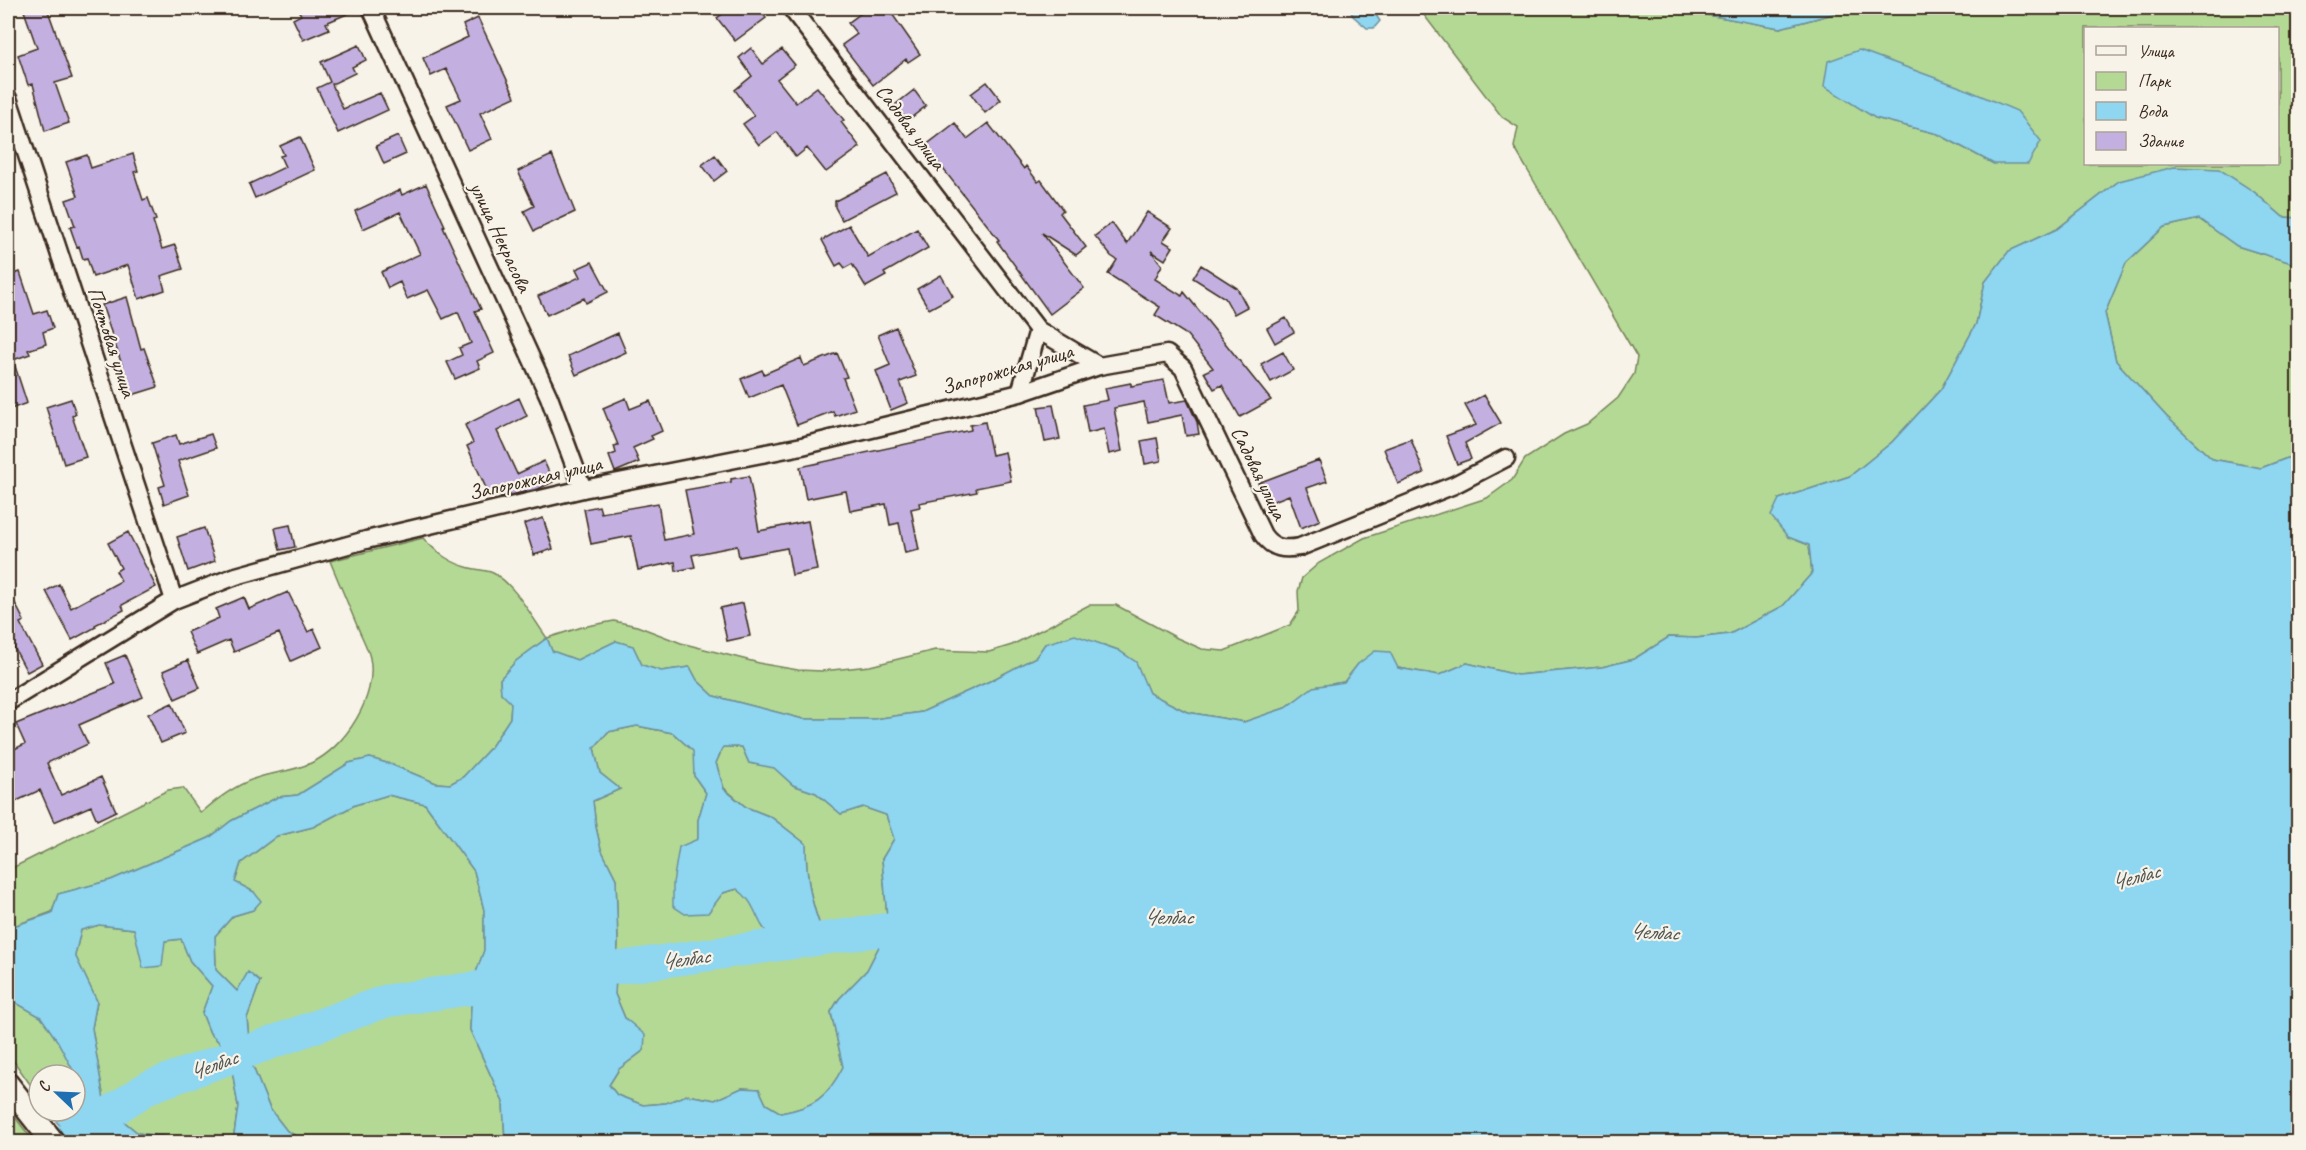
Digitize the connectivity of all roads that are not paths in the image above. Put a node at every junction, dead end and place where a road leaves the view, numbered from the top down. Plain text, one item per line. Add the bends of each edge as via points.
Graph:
1 (371, 8) edge
2 (791, 8) edge
3 (8, 98) edge
4 (1038, 330) junction
5 (1099, 366) junction
6 (1020, 393) junction
7 (1506, 458) dead end
8 (583, 489) junction
9 (174, 600) junction
10 (8, 702) edge
11 (8, 1085) edge
12 (53, 1143) edge

1 - 8 street, улица Некрасова via 549,397
2 - 4 street, Садовая улица
3 - 9 street, Почтовая улица
4 - 5 street, Садовая улица
4 - 6 street
5 - 6 street, Запорожская улица
5 - 7 street, Садовая улица via 1167,354 1176,360 1263,535 1277,548 1311,542 1454,485
6 - 8 street, Запорожская улица via 802,446
8 - 9 street, Запорожская улица via 366,540 236,576
9 - 10 street, Запорожская улица
11 - 12 main road

